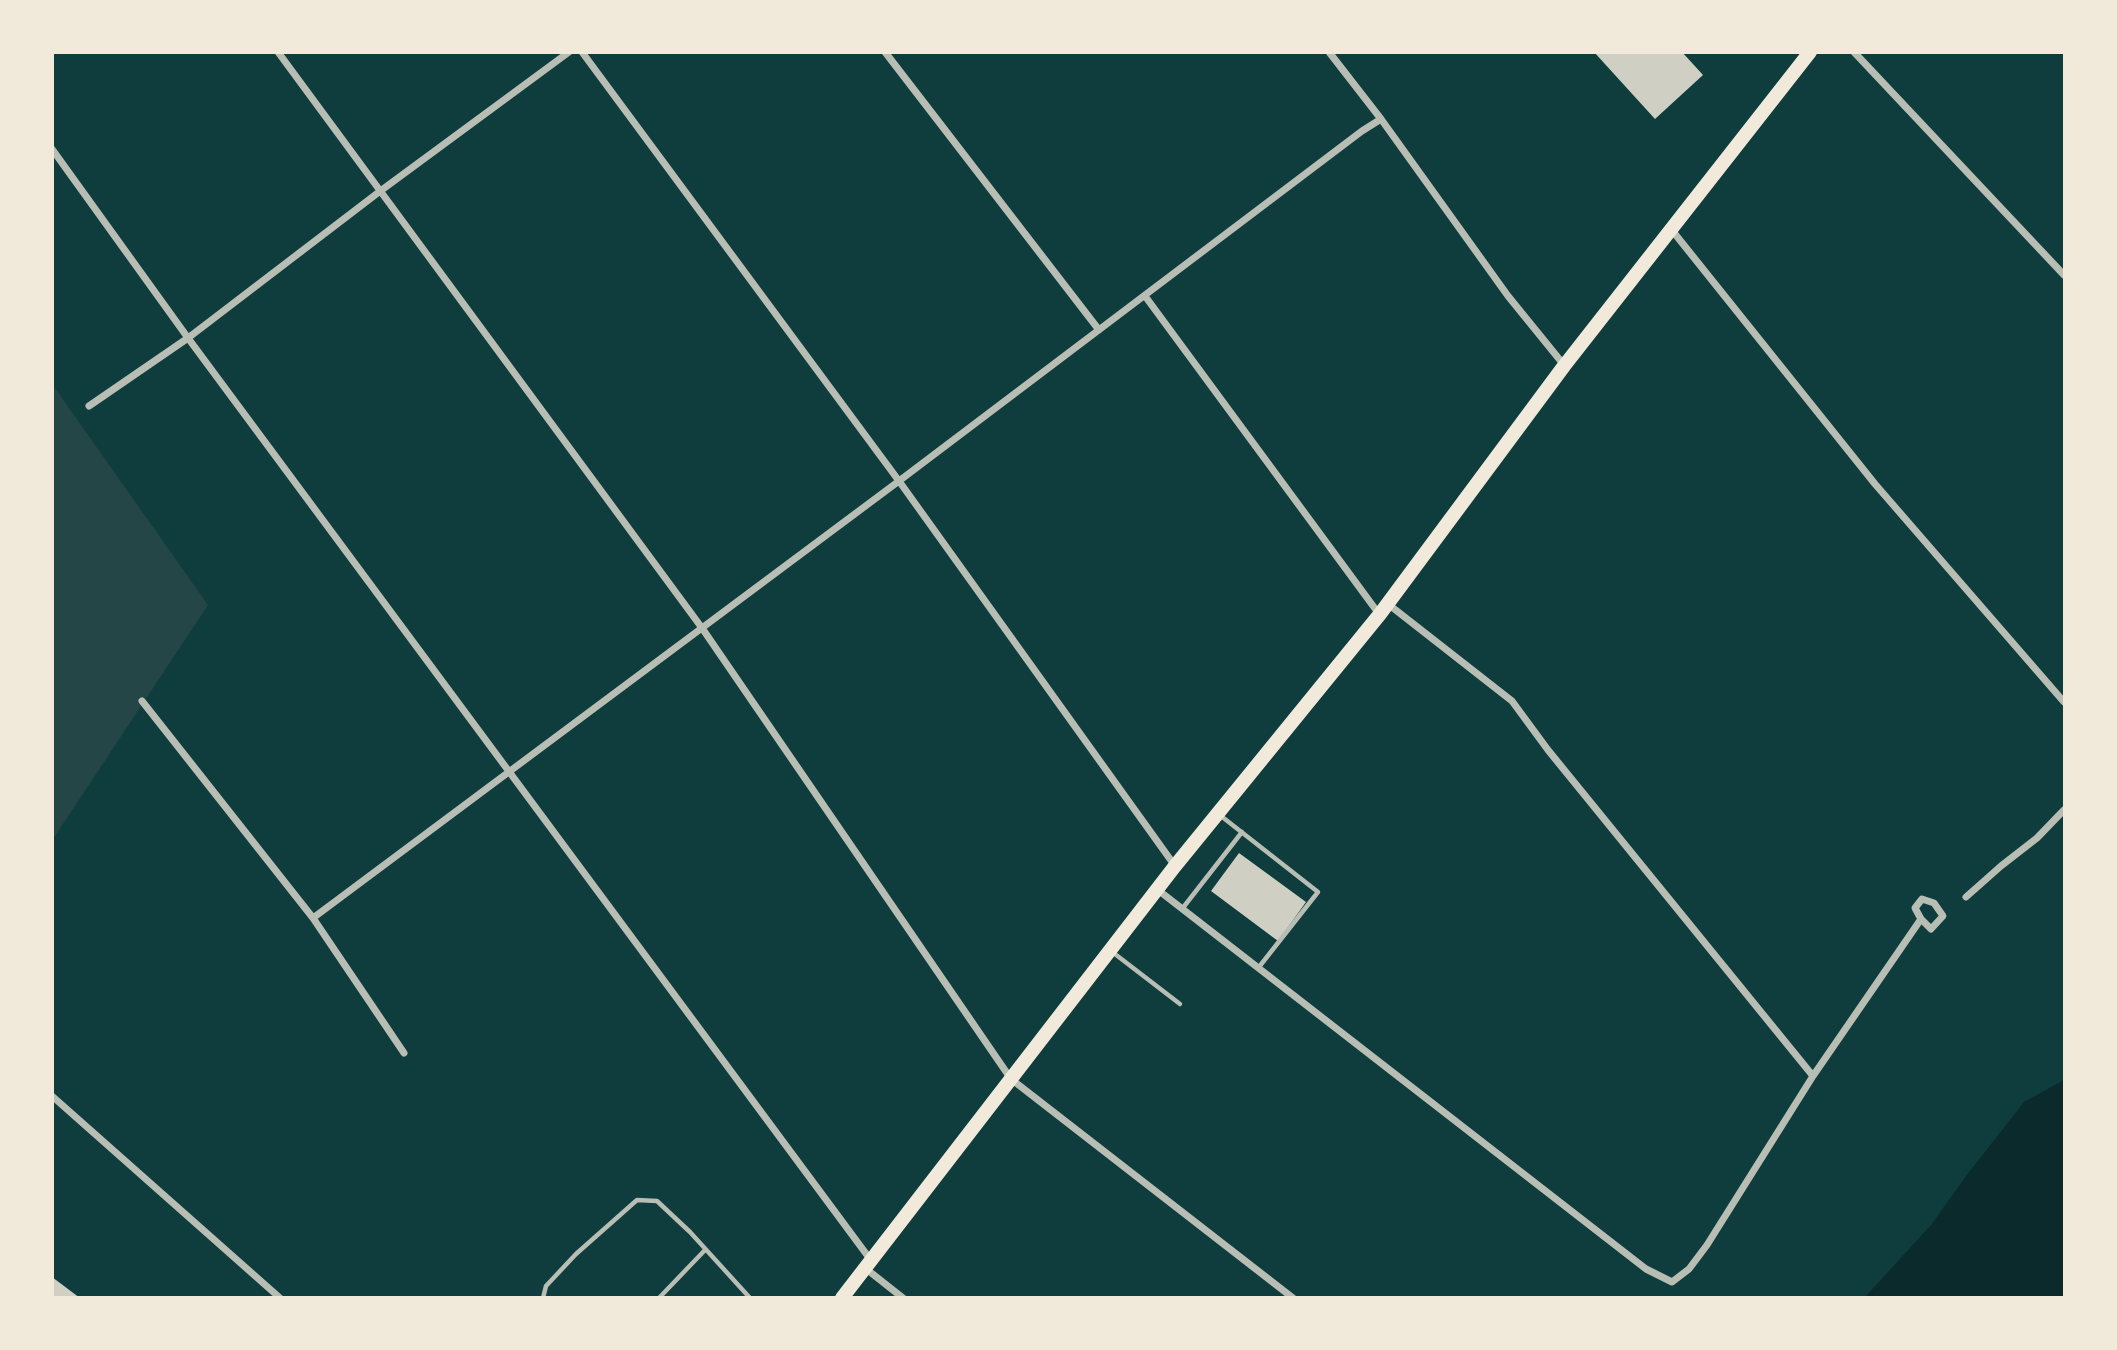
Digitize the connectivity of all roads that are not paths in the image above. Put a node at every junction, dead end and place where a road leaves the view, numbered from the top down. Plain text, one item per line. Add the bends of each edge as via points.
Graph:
1 (278, 52) edge
2 (569, 52) edge
3 (582, 52) edge
4 (885, 52) edge
5 (1329, 52) edge
6 (1810, 52) edge
7 (1854, 52) edge
8 (1381, 119) junction
9 (52, 149) edge
10 (379, 191) junction
11 (1671, 229) junction
12 (2064, 275) edge
13 (1145, 296) junction
14 (1098, 330) junction
15 (188, 338) junction
16 (1564, 366) junction
17 (89, 406) dead end
18 (899, 481) junction
19 (1384, 609) junction
20 (702, 628) junction
21 (142, 701) dead end
22 (2064, 702) edge
23 (510, 770) junction
24 (2064, 810) edge
25 (1218, 813) junction
26 (1242, 832) junction
27 (1175, 866) junction
28 (1158, 890) junction
29 (1966, 897) dead end
30 (1182, 909) junction
31 (313, 918) junction
32 (1921, 919) dead end
33 (1111, 950) junction
34 (1258, 968) junction
35 (1180, 1004) dead end
36 (404, 1053) dead end
37 (1813, 1076) junction
38 (1011, 1079) junction
39 (52, 1096) edge
40 (705, 1250) junction
41 (867, 1263) junction
42 (280, 1297) edge
43 (543, 1297) edge
44 (659, 1297) edge
45 (750, 1297) edge
46 (842, 1297) edge
47 (903, 1297) edge
48 (1293, 1297) edge

1 - 10 street
2 - 10 street
3 - 18 street
4 - 14 street
5 - 8 street
6 - 11 main road
7 - 12 street
8 - 13 street
8 - 16 street
9 - 15 street
10 - 15 street
10 - 20 street
11 - 16 main road
11 - 22 street via 1875,484
13 - 14 street
13 - 19 street
14 - 18 street
15 - 17 street
15 - 23 street
16 - 19 main road
18 - 20 street
18 - 27 street
19 - 25 main road
19 - 37 street via 1512,701
20 - 23 street
20 - 38 street
21 - 31 street
23 - 31 street
23 - 41 street
24 - 29 street
25 - 26 lane
25 - 27 main road
26 - 30 lane
26 - 34 lane via 1318,892
27 - 28 main road
28 - 30 street
28 - 33 main road
30 - 34 street
31 - 36 street
32 - 37 street
33 - 35 lane
33 - 38 main road
34 - 37 street via 1646,1269 1672,1282 1707,1245
38 - 41 main road
38 - 48 street
39 - 42 street
40 - 43 lane via 657,1201 637,1200 576,1254 546,1286
40 - 44 lane
40 - 45 lane
41 - 46 main road
41 - 47 street

